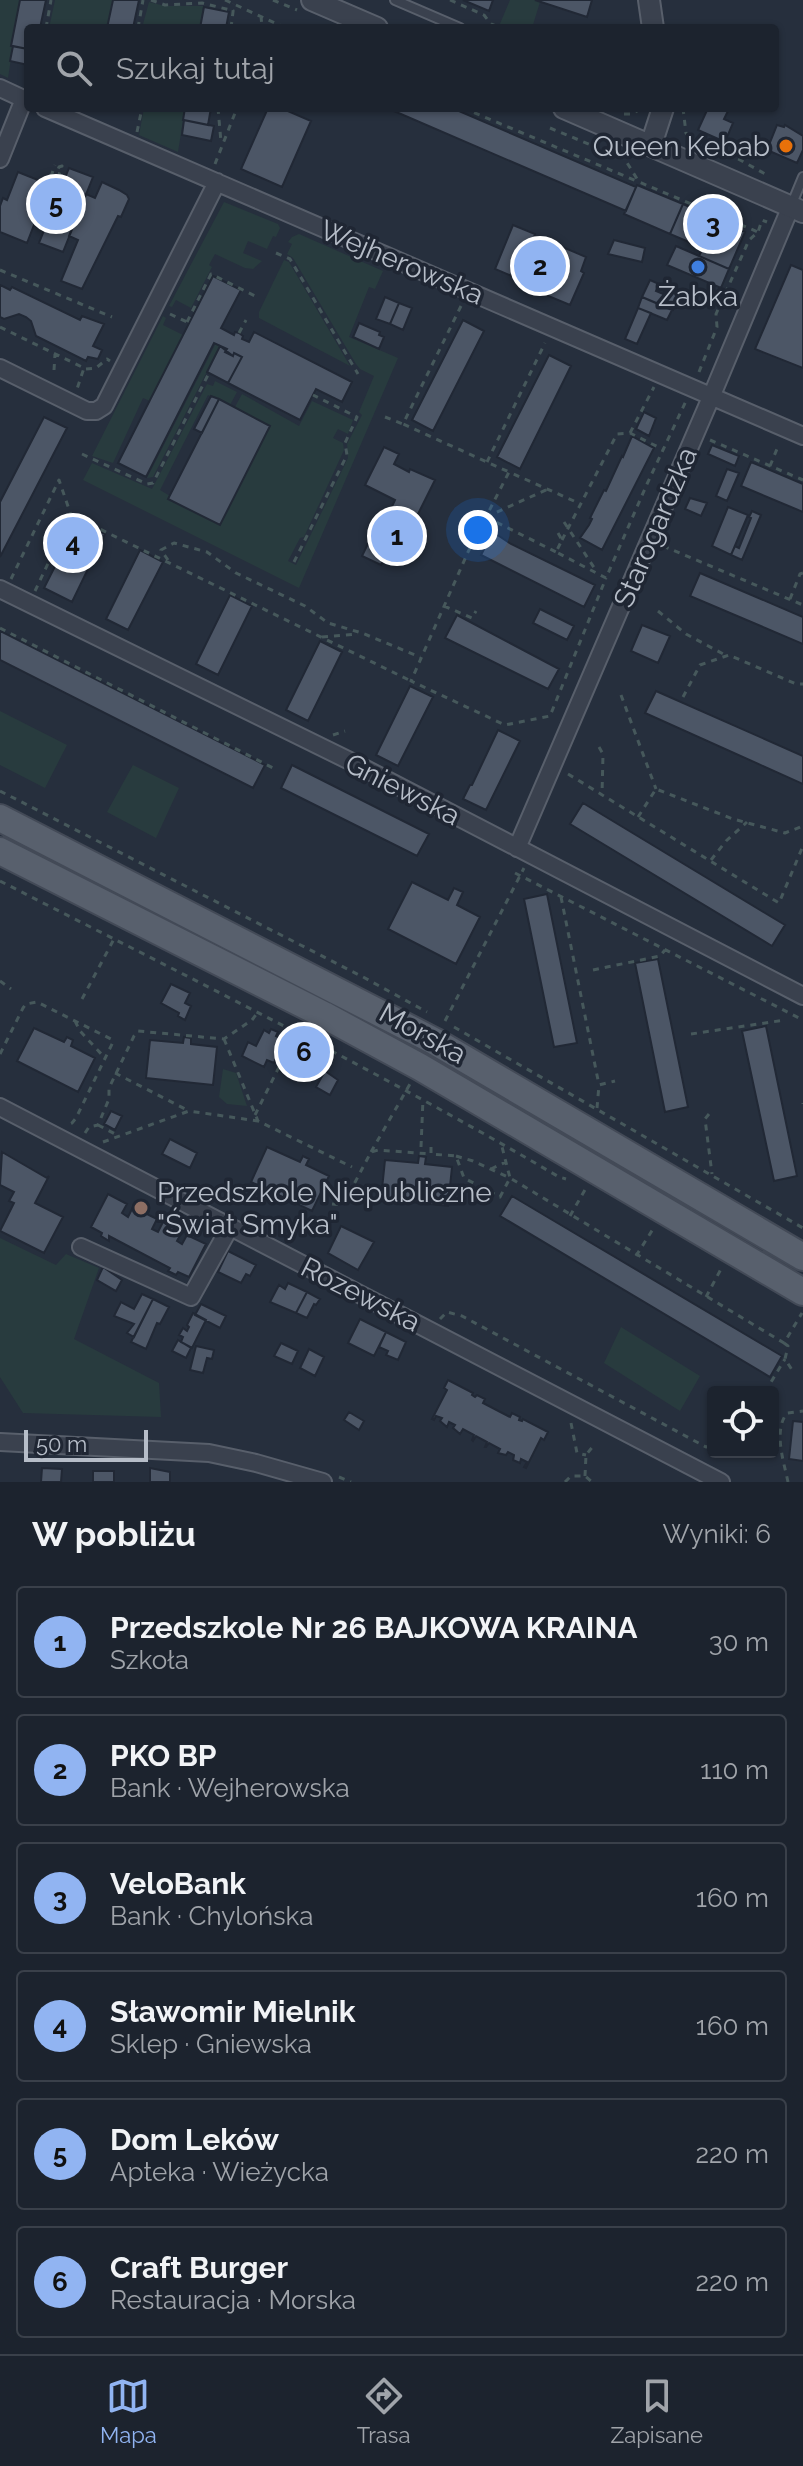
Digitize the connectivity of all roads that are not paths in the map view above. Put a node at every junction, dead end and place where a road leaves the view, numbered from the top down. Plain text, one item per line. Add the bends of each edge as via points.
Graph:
1 (312, 0) edge
2 (395, 0) edge
3 (649, 0) edge
4 (368, 24) edge
5 (451, 24) edge
6 (652, 24) edge
7 (0, 88) edge
8 (24, 99) edge
9 (24, 105) edge
10 (55, 112) edge
11 (573, 112) edge
12 (662, 112) edge
13 (651, 145) junction
14 (0, 159) edge
15 (215, 175) junction
16 (803, 177) edge
17 (797, 202) edge
18 (0, 368) edge
19 (712, 395) junction
20 (803, 436) edge
21 (2, 590) edge
22 (0, 818) edge
23 (517, 848) junction
24 (0, 851) edge
25 (803, 996) edge
26 (0, 1107) edge
27 (230, 1227) junction
28 (81, 1247) dead end
29 (803, 1257) edge
30 (803, 1292) edge
31 (0, 1442) edge
32 (323, 1482) edge
33 (721, 1482) edge

1 - 4 street
2 - 5 lane
3 - 6 street
7 - 8 street
9 - 14 street
10 - 15 street, Wejherowska
11 - 13 street
12 - 13 street
13 - 17 street
15 - 18 street via 104,406 87,411
15 - 19 street, Wejherowska
16 - 17 lane
17 - 19 street, Starogardzka via 781,228
19 - 20 street, Wejherowska
19 - 23 street, Starogardzka
21 - 23 street, Gniewska
22 - 29 main road, Morska via 448,1049
23 - 25 street, Gniewska
24 - 30 main road, Morska via 420,1067
26 - 27 street, Rozewska
27 - 28 street via 191,1297
27 - 33 street, Rozewska
31 - 32 street via 209,1453

